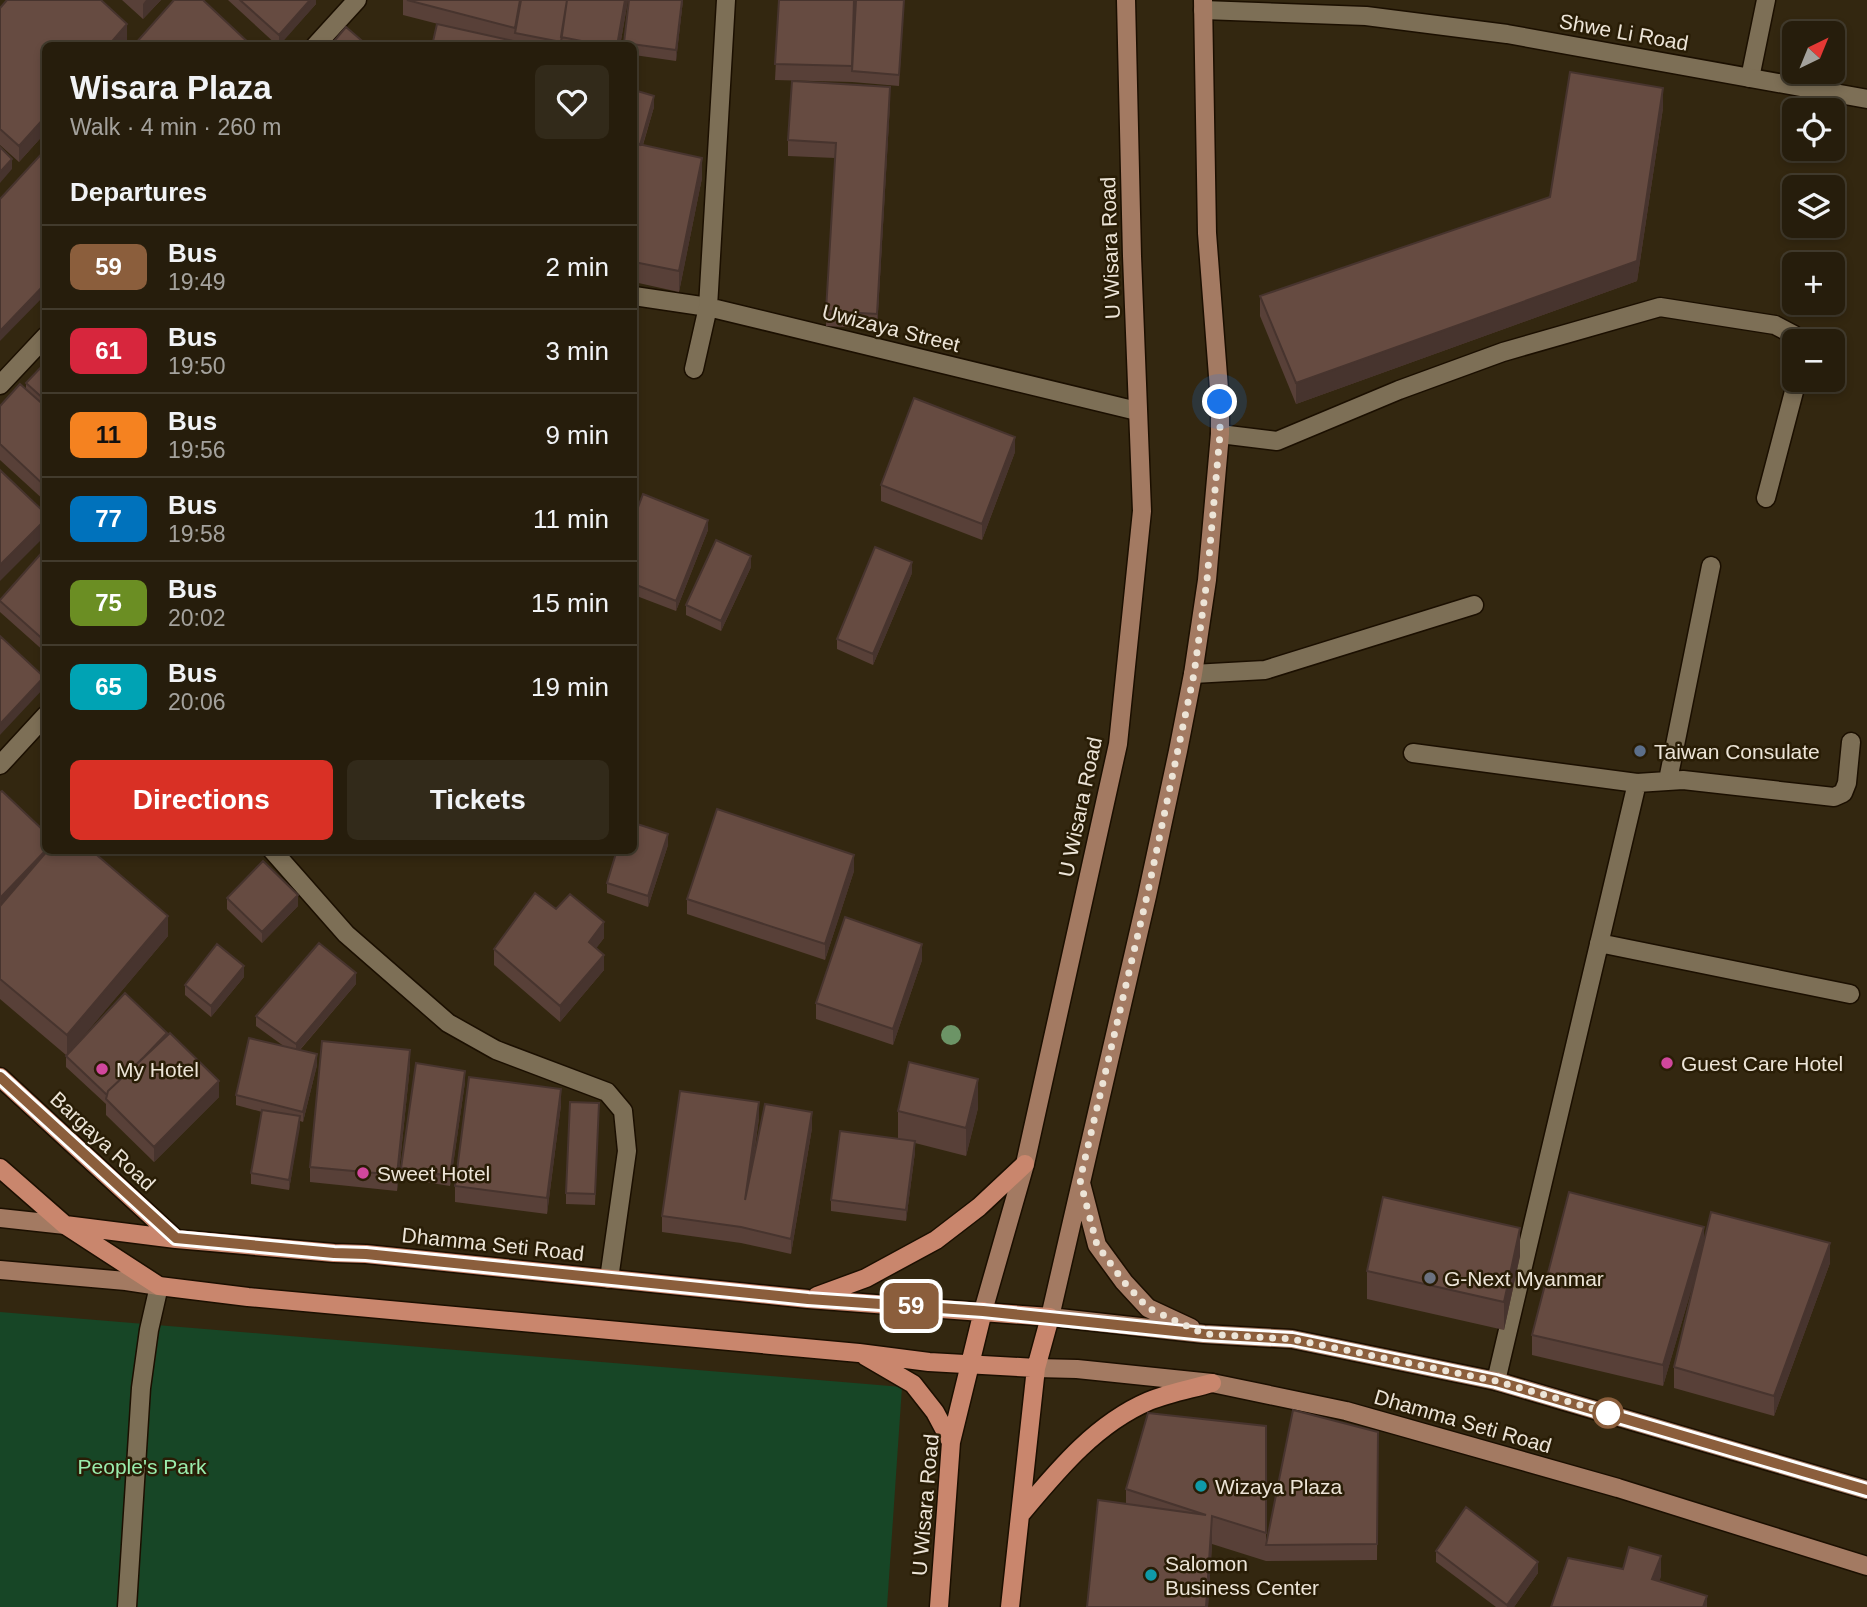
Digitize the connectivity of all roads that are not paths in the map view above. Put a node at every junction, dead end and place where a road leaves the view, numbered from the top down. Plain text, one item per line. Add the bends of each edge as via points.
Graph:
1 (358, 0) edge
2 (726, 0) edge
3 (1126, 0) edge
4 (1766, 0) edge
5 (1203, 5) edge
6 (319, 42) edge
7 (1750, 78) junction
8 (1867, 99) edge
9 (637, 296) edge
10 (708, 307) junction
11 (1783, 329) edge
12 (42, 340) edge
13 (694, 369) dead end
14 (0, 385) edge
15 (1794, 392) edge
16 (1138, 411) junction
17 (1220, 434) junction
18 (1766, 498) dead end
19 (1711, 566) dead end
20 (1474, 605) dead end
21 (1194, 674) junction
22 (42, 719) edge
23 (1851, 743) dead end
24 (1413, 753) dead end
25 (0, 765) edge
26 (1668, 780) junction
27 (1637, 783) junction
28 (276, 854) edge
29 (1599, 943) junction
30 (1850, 994) dead end
31 (0, 1077) edge
32 (1025, 1164) junction
33 (0, 1168) edge
34 (1080, 1180) junction
35 (0, 1218) edge
36 (65, 1225) junction
37 (176, 1238) junction
38 (0, 1270) edge
39 (609, 1279) junction
40 (159, 1286) junction
41 (808, 1299) junction
42 (983, 1311) junction
43 (1050, 1317) junction
44 (1204, 1334) junction
45 (859, 1353) junction
46 (971, 1363) junction
47 (1036, 1368) junction
48 (1496, 1381) junction
49 (1212, 1383) junction
50 (951, 1442) junction
51 (1867, 1490) edge
52 (1020, 1515) junction
53 (1867, 1566) edge
54 (127, 1607) edge
55 (939, 1607) edge
56 (1010, 1607) edge

1 - 6 street
2 - 10 street
3 - 16 main road, U Wisara Road
4 - 7 street
5 - 7 street, Shwe Li Road via 1379,18 1507,34
5 - 17 main road via 1207,233
7 - 8 street, Shwe Li Road
9 - 10 street, Uwizaya Street
10 - 13 street
10 - 16 street, Uwizaya Street
11 - 17 street via 1660,307 1503,352 1276,441
12 - 14 street
15 - 18 street
16 - 32 main road, U Wisara Road via 1142,511 1118,744
17 - 21 main road
19 - 26 street
20 - 21 street via 1265,670
21 - 34 main road
22 - 25 street
23 - 26 street via 1847,783 1843,793 1834,797
24 - 27 street
26 - 27 street
27 - 29 street
28 - 39 street via 346,934 448,1023 496,1050 607,1092 623,1111 627,1151
29 - 30 street
29 - 48 street
31 - 37 main road, Bargaya Road
32 - 41 main road via 936,1240 866,1278
32 - 42 main road, U Wisara Road
33 - 36 main road
34 - 43 main road
34 - 44 main road via 1097,1245 1124,1282 1148,1308
35 - 36 main road, Dhamma Seti Road
36 - 37 main road, Dhamma Seti Road
36 - 40 main road
37 - 39 main road, Dhamma Seti Road
38 - 40 main road
39 - 41 main road, Dhamma Seti Road
40 - 45 main road
40 - 54 street via 141,1388
41 - 42 main road, Dhamma Seti Road
42 - 43 main road, Dhamma Seti Road
42 - 46 main road, U Wisara Road
43 - 44 main road, Dhamma Seti Road
43 - 47 main road
44 - 48 main road, Dhamma Seti Road via 1292,1339
45 - 46 main road
45 - 50 main road via 913,1384
46 - 47 main road
46 - 50 main road, U Wisara Road
47 - 49 main road, Dhamma Seti Road
47 - 52 main road
48 - 51 main road, Dhamma Seti Road
49 - 52 main road via 1151,1400 1123,1414 1061,1466
49 - 53 main road, Dhamma Seti Road via 1346,1411 1618,1488
50 - 55 main road, U Wisara Road
52 - 56 main road

